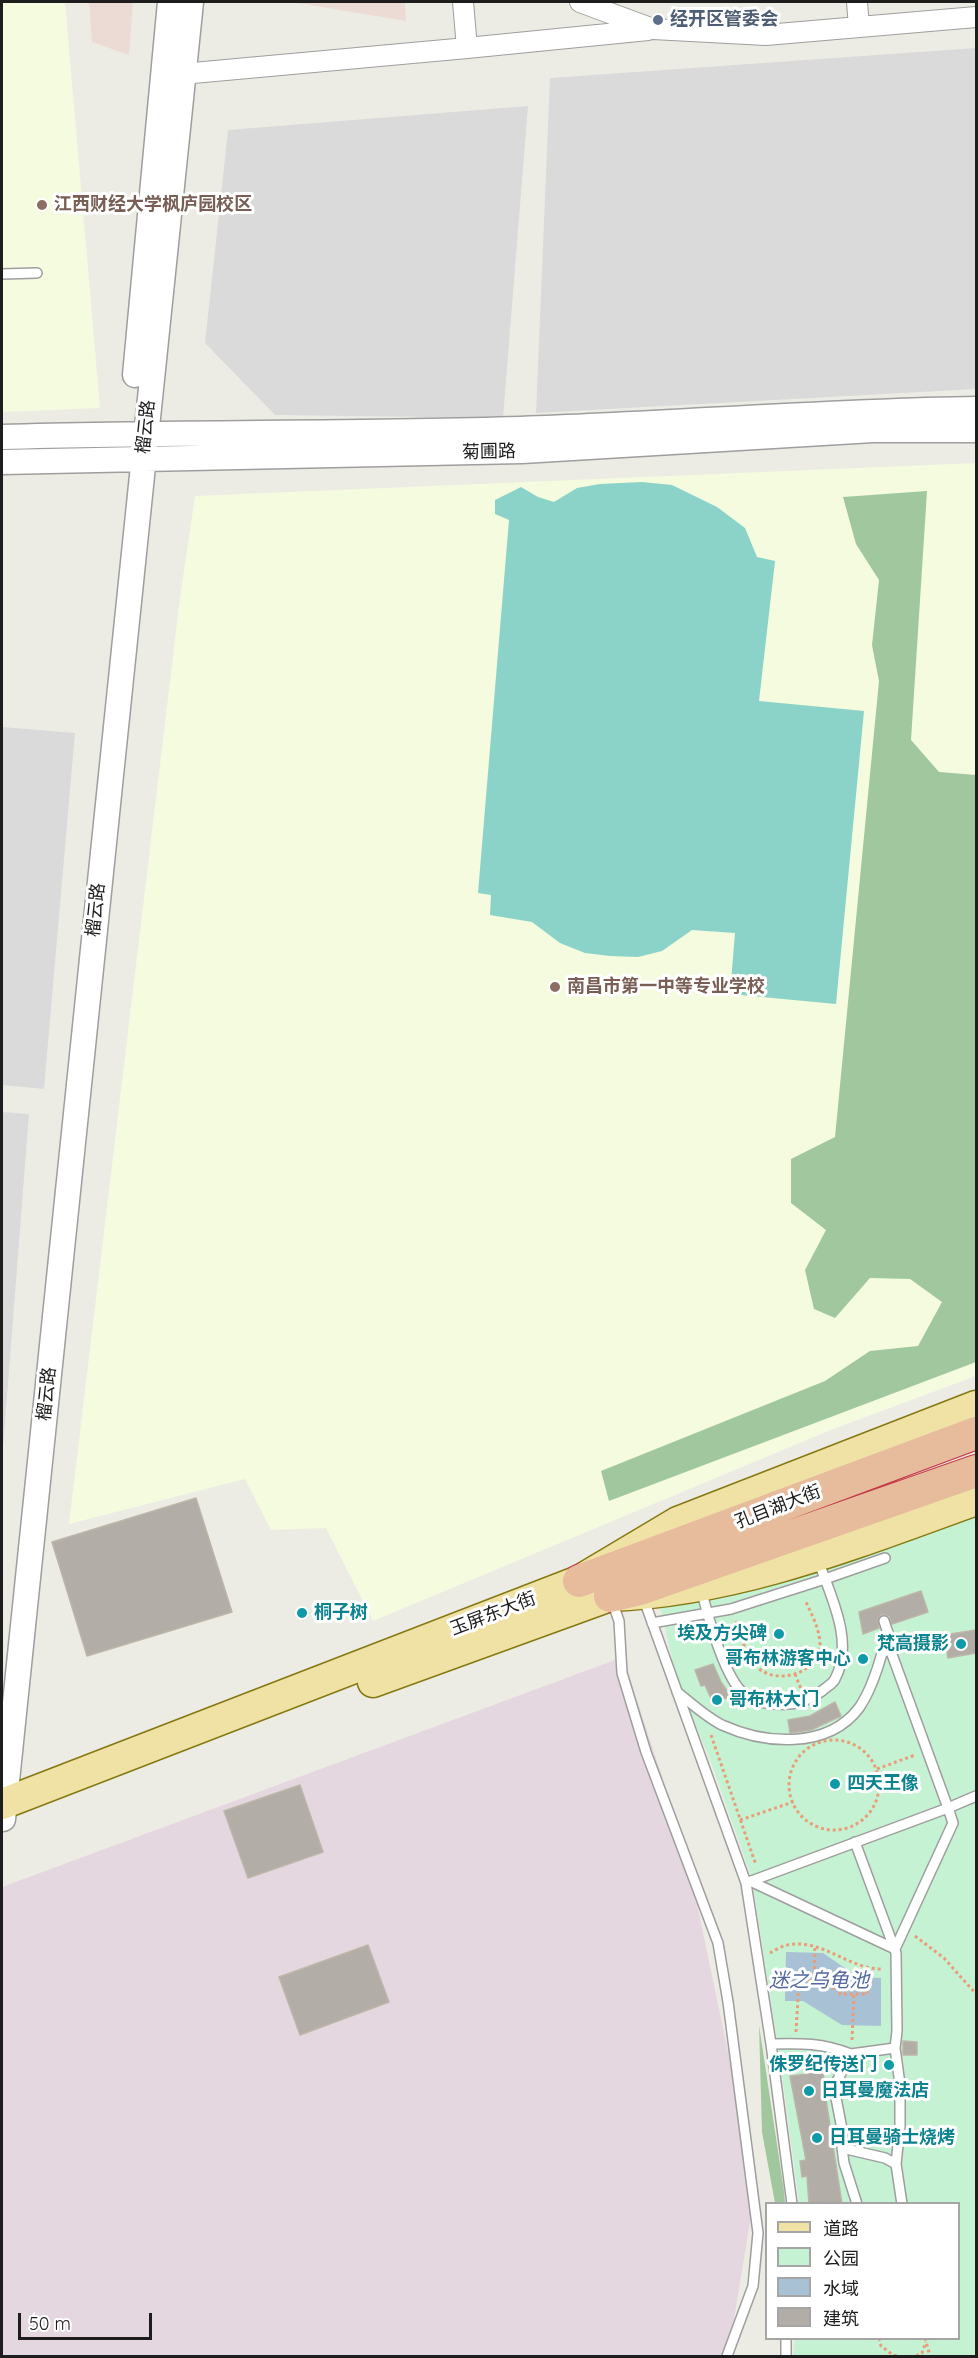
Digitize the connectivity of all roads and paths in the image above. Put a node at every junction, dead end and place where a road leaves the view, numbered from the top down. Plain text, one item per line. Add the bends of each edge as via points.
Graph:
1 (170, 2) edge
2 (191, 2) edge
3 (463, 2) edge
4 (580, 2) edge
5 (857, 2) edge
6 (976, 17) edge
7 (859, 27) junction
8 (653, 29) junction
9 (467, 48) junction
10 (174, 75) junction
11 (37, 273) dead end
12 (2, 274) edge
13 (976, 409) edge
14 (976, 430) edge
15 (137, 433) junction
16 (2, 437) edge
17 (134, 460) junction
18 (2, 462) edge
19 (976, 1406) edge
20 (976, 1433) edge
21 (976, 1471) edge
22 (976, 1500) edge
23 (885, 1558) dead end
24 (821, 1568) junction
25 (579, 1581) junction
26 (638, 1582) junction
27 (610, 1596) junction
28 (704, 1599) junction
29 (806, 1602) dead end
30 (884, 1622) dead end
31 (652, 1623) junction
32 (738, 1627) dead end
33 (890, 1650) junction
34 (677, 1692) junction
35 (703, 1711) junction
36 (2, 1739) edge
37 (927, 1751) junction
38 (877, 1769) junction
39 (976, 1796) edge
40 (793, 1802) junction
41 (948, 1808) junction
42 (3, 1811) edge
43 (740, 1820) junction
44 (855, 1842) junction
45 (760, 1877) junction
46 (748, 1882) junction
47 (904, 1928) junction
48 (815, 1946) junction
49 (895, 1949) junction
50 (758, 1958) junction
51 (867, 1967) junction
52 (896, 1968) junction
53 (814, 1981) junction
54 (854, 1994) junction
55 (976, 1994) edge
56 (854, 2025) dead end
57 (794, 2043) junction
58 (771, 2044) junction
59 (894, 2048) junction
60 (851, 2054) junction
61 (842, 2148) junction
62 (896, 2164) junction
63 (792, 2202) edge
64 (856, 2202) edge
65 (902, 2202) edge
66 (786, 2340) edge
67 (880, 2340) edge
68 (926, 2340) edge
69 (727, 2356) edge
70 (786, 2356) edge
71 (899, 2356) edge
72 (916, 2356) edge
73 (930, 2356) edge

1 - 10 street, 榴云路
2 - 10 street, 榴云路
3 - 9 street
4 - 8 street
5 - 7 street
6 - 7 street
7 - 8 street via 766,34
8 - 9 street
9 - 10 street
10 - 15 street, 榴云路
11 - 12 lane
13 - 15 street, 菊圃路 via 521,429
14 - 17 street, 菊圃路 via 873,430 522,451
15 - 16 street, 菊圃路
15 - 17 street, 榴云路
17 - 18 street, 菊圃路
17 - 36 street, 榴云路
17 - 42 street, 榴云路
19 - 25 main road, 玉屏东大街 via 678,1522
20 - 26 highway, 孔目湖大街
21 - 26 highway, 孔目湖大街
22 - 24 main road
23 - 24 lane
24 - 28 main road via 729,1582
24 - 28 lane via 839,1616 841,1664 834,1681 816,1695 793,1704 755,1700 741,1691 731,1676
25 - 26 highway, 孔目湖大街
25 - 42 main road, 玉屏东大街
26 - 27 highway, 孔目湖大街
26 - 28 main road
26 - 31 lane
27 - 42 main road, 玉屏东大街
27 - 69 lane via 620,1621 622,1672 646,1752 718,1943 728,2002 758,2233 753,2286
28 - 31 lane
29 - 32 path via 820,1645 815,1659 795,1674 768,1674 755,1665
30 - 33 lane
31 - 34 lane
33 - 35 lane via 882,1653 859,1708 842,1725 818,1735 772,1740 748,1735 720,1724
33 - 37 lane
34 - 35 lane
34 - 46 lane
35 - 43 path
37 - 38 path
37 - 41 lane
38 - 40 path via 876,1804 861,1822 851,1827 816,1826 806,1820
38 - 40 path via 858,1746 839,1740 821,1742 802,1753 791,1770 789,1790
39 - 41 lane
40 - 43 path
41 - 44 lane
41 - 47 lane via 953,1822
43 - 45 path
44 - 45 lane
44 - 49 lane
45 - 46 lane
46 - 49 lane
46 - 50 lane
47 - 49 lane
47 - 55 path via 944,1958
48 - 50 path via 788,1945
48 - 51 path
48 - 53 path
49 - 52 lane
50 - 58 lane
51 - 52 path
51 - 54 path via 867,1994
52 - 59 lane
53 - 54 path via 826,1981 827,1988 840,1988 840,1994
53 - 57 path via 799,1982
54 - 56 path
57 - 58 lane
57 - 60 lane via 830,2046
58 - 63 lane
59 - 60 lane
59 - 62 lane via 900,2084
60 - 61 lane via 837,2081
61 - 62 lane
61 - 64 lane
62 - 65 lane
66 - 70 lane
67 - 71 path via 881,2346
68 - 72 path via 922,2353
68 - 73 path

